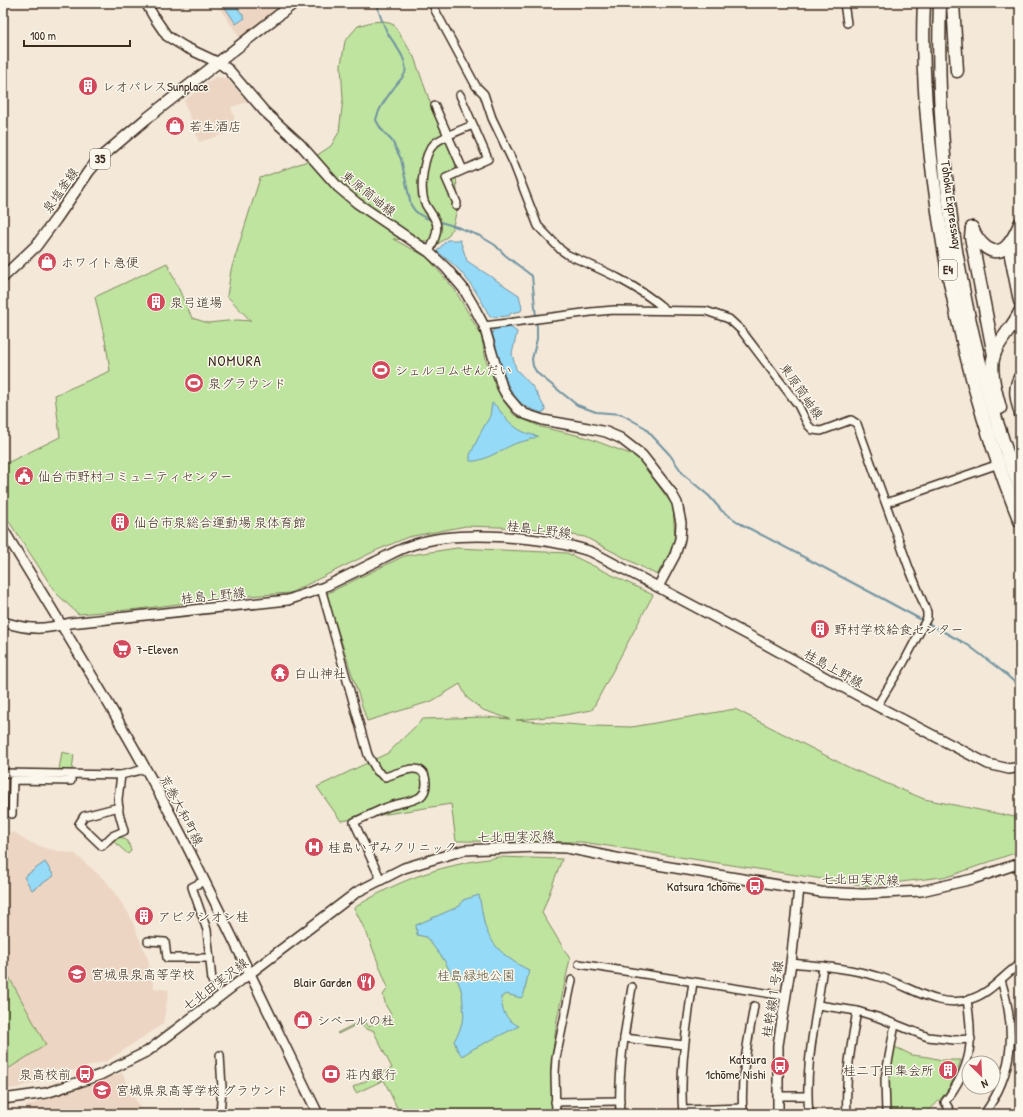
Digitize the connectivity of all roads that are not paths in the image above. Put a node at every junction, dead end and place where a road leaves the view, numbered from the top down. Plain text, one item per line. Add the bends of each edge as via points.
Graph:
1 (146, 3) edge
2 (294, 3) edge
3 (433, 3) edge
4 (844, 3) edge
5 (940, 3) edge
6 (953, 3) edge
7 (923, 5) edge
8 (847, 23) dead end
9 (219, 63) junction
10 (957, 71) dead end
11 (460, 95) dead end
12 (435, 106) dead end
13 (473, 125) junction
14 (448, 136) junction
15 (463, 170) junction
16 (456, 206) dead end
17 (1020, 224) edge
18 (1020, 234) edge
19 (430, 252) junction
20 (3, 277) edge
21 (1020, 301) edge
22 (666, 310) junction
23 (1020, 312) edge
24 (484, 326) junction
25 (994, 355) junction
26 (1020, 373) edge
27 (1020, 419) edge
28 (993, 466) dead end
29 (1020, 489) edge
30 (886, 503) junction
31 (1020, 521) edge
32 (3, 529) edge
33 (658, 587) junction
34 (321, 588) junction
35 (3, 622) edge
36 (62, 625) junction
37 (877, 706) junction
38 (1020, 767) edge
39 (145, 769) junction
40 (3, 773) edge
41 (71, 775) junction
42 (121, 775) junction
43 (119, 807) junction
44 (12, 814) dead end
45 (1020, 863) edge
46 (381, 880) junction
47 (204, 881) junction
48 (799, 888) junction
49 (148, 941) dead end
50 (210, 958) junction
51 (791, 963) junction
52 (579, 964) dead end
53 (1020, 964) edge
54 (823, 966) junction
55 (249, 973) junction
56 (572, 980) dead end
57 (1001, 980) junction
58 (212, 981) dead end
59 (693, 982) junction
60 (632, 987) dead end
61 (785, 996) junction
62 (967, 1000) junction
63 (818, 1005) junction
64 (754, 1006) dead end
65 (857, 1011) junction
66 (894, 1024) junction
67 (624, 1038) junction
68 (971, 1039) junction
69 (684, 1045) junction
70 (220, 1055) dead end
71 (778, 1096) junction
72 (807, 1096) junction
73 (3, 1099) edge
74 (620, 1101) junction
75 (555, 1102) junction
76 (743, 1111) edge
77 (683, 1112) edge
78 (220, 1114) edge
79 (318, 1114) edge
80 (556, 1114) edge
81 (620, 1114) edge
82 (778, 1114) edge
83 (810, 1114) edge
84 (847, 1114) edge
85 (886, 1114) edge
86 (952, 1114) edge
87 (984, 1114) edge

1 - 9 street, 東原筒岫線 via 167,36
2 - 9 main road, 泉塩釜線 / 35
3 - 22 street via 467,70 484,94 538,226 568,255 618,277
4 - 8 street
5 - 29 highway, Tohoku Expressway / E4 via 941,114 952,231 980,366
6 - 10 highway
7 - 31 highway, Tohoku Expressway / E4 via 927,121 941,236 951,290 984,422
9 - 19 street, 東原筒岫線 via 229,70 264,111 300,144 338,187 357,203
9 - 20 main road, 泉塩釜線 / 35 via 100,158 36,246
11 - 13 street
12 - 14 street
13 - 14 street
13 - 15 street via 488,159
14 - 15 street
14 - 19 street via 434,144 423,173 424,201 436,223 435,240
15 - 16 street via 446,178
17 - 25 highway via 1008,246 994,251 984,246 972,228 971,237
18 - 21 highway via 1011,251
19 - 24 street, 東原筒岫線 via 463,288
22 - 24 street, 東原筒岫線 via 591,312
22 - 30 street, 東原筒岫線 via 706,311 721,315 735,323 798,404 813,430 821,431 851,420 857,424
23 - 25 highway
24 - 33 street, 東原筒岫線 via 502,387 518,409 533,417 606,432 620,438 642,455 671,492 682,523 680,539 675,555
25 - 29 highway via 992,364 996,390 1017,467
26 - 27 street via 1013,392
28 - 30 street
30 - 37 street, 東原筒岫線 via 927,612 927,618
32 - 36 street, 荒巻大和町線
33 - 34 street, 桂島上野線 via 592,552 574,546 548,541 449,537 415,544
33 - 37 street, 桂島上野線
34 - 36 street, 桂島上野線 via 288,600
34 - 46 street via 368,755 377,771 385,777 408,769 420,770 425,775 426,786 418,798 385,808 354,822
35 - 36 street, 桂島上野線 via 22,628 39,629
36 - 39 street, 荒巻大和町線
37 - 38 street, 桂島上野線 via 988,764 1009,768
39 - 42 street
39 - 47 street, 荒巻大和町線
40 - 41 street
41 - 42 street
41 - 44 street via 71,780 13,780
42 - 43 street
43 - 43 street via 124,831 112,836 102,846 79,824 84,816
45 - 48 street, 七北田実沢線 via 973,879 920,891 857,894 827,893
46 - 48 street, 七北田実沢線 via 404,868 464,850 536,846 567,848
46 - 55 street, 七北田実沢線 via 357,892
47 - 50 street via 192,887 207,930
47 - 55 street, 荒巻大和町線
48 - 51 street, 桂幹線１号線
49 - 50 street via 165,942 167,958
50 - 58 street
51 - 54 street
51 - 61 street, 桂幹線１号線
52 - 59 street
53 - 57 street
54 - 62 street via 877,976 938,1001
54 - 63 street
55 - 73 street, 七北田実沢線 via 148,1051 123,1065 46,1093
55 - 79 street, 荒巻大和町線
56 - 75 street via 556,1058
57 - 62 street via 980,996
57 - 87 street via 1010,1021 1011,1045 998,1091
59 - 61 street
59 - 69 street
60 - 67 street
61 - 71 street, 桂幹線１号線 via 778,1045
62 - 68 street
63 - 65 street
63 - 72 street
64 - 76 street via 746,1053
65 - 66 street
65 - 84 street via 848,1065
66 - 68 street via 928,1037
66 - 85 street via 885,1079
67 - 69 street
67 - 74 street
68 - 86 street via 970,1054 962,1077 945,1102
69 - 77 street
70 - 78 street
71 - 72 street
71 - 82 street, 桂幹線１号線
72 - 83 street
74 - 75 street
74 - 81 street
75 - 80 street
76 - 77 street

